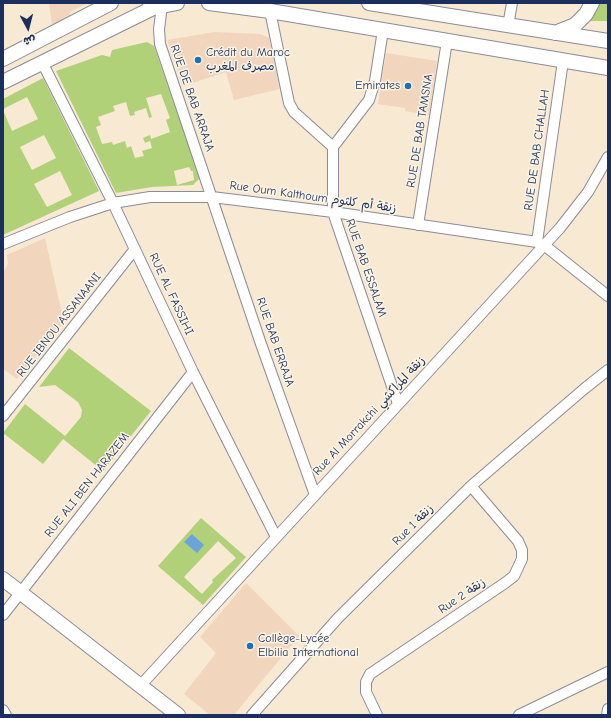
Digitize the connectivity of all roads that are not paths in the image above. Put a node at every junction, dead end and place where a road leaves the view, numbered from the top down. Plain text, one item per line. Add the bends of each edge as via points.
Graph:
1 (111, 3) edge
2 (209, 3) edge
3 (369, 3) edge
4 (512, 3) edge
5 (592, 3) edge
6 (165, 4) edge
7 (393, 5) edge
8 (92, 9) edge
9 (270, 11) junction
10 (508, 26) junction
11 (383, 30) junction
12 (554, 33) junction
13 (447, 41) junction
14 (608, 41) edge
15 (3, 59) edge
16 (563, 60) junction
17 (42, 62) junction
18 (608, 68) edge
19 (3, 82) edge
20 (333, 147) junction
21 (608, 157) edge
22 (212, 196) junction
23 (113, 203) junction
24 (334, 212) junction
25 (418, 225) junction
26 (3, 244) edge
27 (540, 244) junction
28 (135, 249) junction
29 (608, 296) edge
30 (608, 370) edge
31 (193, 372) junction
32 (398, 404) junction
33 (3, 416) edge
34 (471, 486) junction
35 (315, 495) junction
36 (276, 537) junction
37 (3, 579) edge
38 (20, 592) junction
39 (3, 615) edge
40 (608, 672) edge
41 (140, 686) junction
42 (608, 709) edge
43 (3, 710) edge
44 (6, 715) edge
45 (178, 715) edge
46 (252, 715) edge
47 (377, 715) edge
48 (519, 715) edge
49 (607, 715) edge

1 - 8 main road
2 - 9 main road
3 - 7 main road
4 - 10 street
5 - 12 main road via 586,14 575,24
6 - 17 main road
6 - 22 street, RUE DE BAB ARRAJA via 159,29 160,44
7 - 10 main road
8 - 15 main road
9 - 11 main road
9 - 20 street via 289,103 294,112
10 - 12 main road
11 - 13 main road
11 - 20 street via 370,100
12 - 14 main road
13 - 16 main road
13 - 25 street, RUE DE BAB TAMSNA
16 - 18 main road
16 - 27 street, RUE DE BAB CHALLAH
17 - 19 main road
17 - 23 street, RUE AL FASSIHI
20 - 24 street, RUE BAB ESSALAM
21 - 27 street, Rue Al Morrakchi زنقة المراكشي via 574,212
22 - 23 street, Rue Oum Kalthoum زنقة أم كلثوم via 150,197
22 - 24 street, Rue Oum Kalthoum زنقة أم كلثوم
22 - 35 street, RUE BAB ERRAJA
23 - 26 street, Rue Oum Kalthoum زنقة أم كلثوم
23 - 28 street, RUE AL FASSIHI
24 - 25 street, Rue Oum Kalthoum زنقة أم كلثوم
24 - 32 street, RUE BAB ESSALAM
25 - 27 street, Rue Oum Kalthoum زنقة أم كلثوم
27 - 29 street
27 - 32 street, Rue Al Morrakchi زنقة المراكشي
28 - 31 street, RUE AL FASSIHI
28 - 33 street, RUE IBNOU ASSANAANI
30 - 34 street, Rue 1 زنقة
31 - 36 street, RUE AL FASSIHI
31 - 38 street, RUE ALI BEN HARAZEM
32 - 35 street, Rue Al Morrakchi زنقة المراكشي
34 - 46 street, Rue 1 زنقة via 338,618
34 - 47 street, Rue 2 زنقة via 518,541 522,550 519,567 514,576 505,583 370,674 366,682 366,692
35 - 36 street, Rue Al Morrakchi زنقة المراكشي
36 - 41 street, Rue Al Morrakchi زنقة المراكشي
37 - 38 main road
38 - 39 street, RUE ALI BEN HARAZEM
38 - 41 main road
40 - 48 street
41 - 45 main road
42 - 49 street
43 - 44 street

